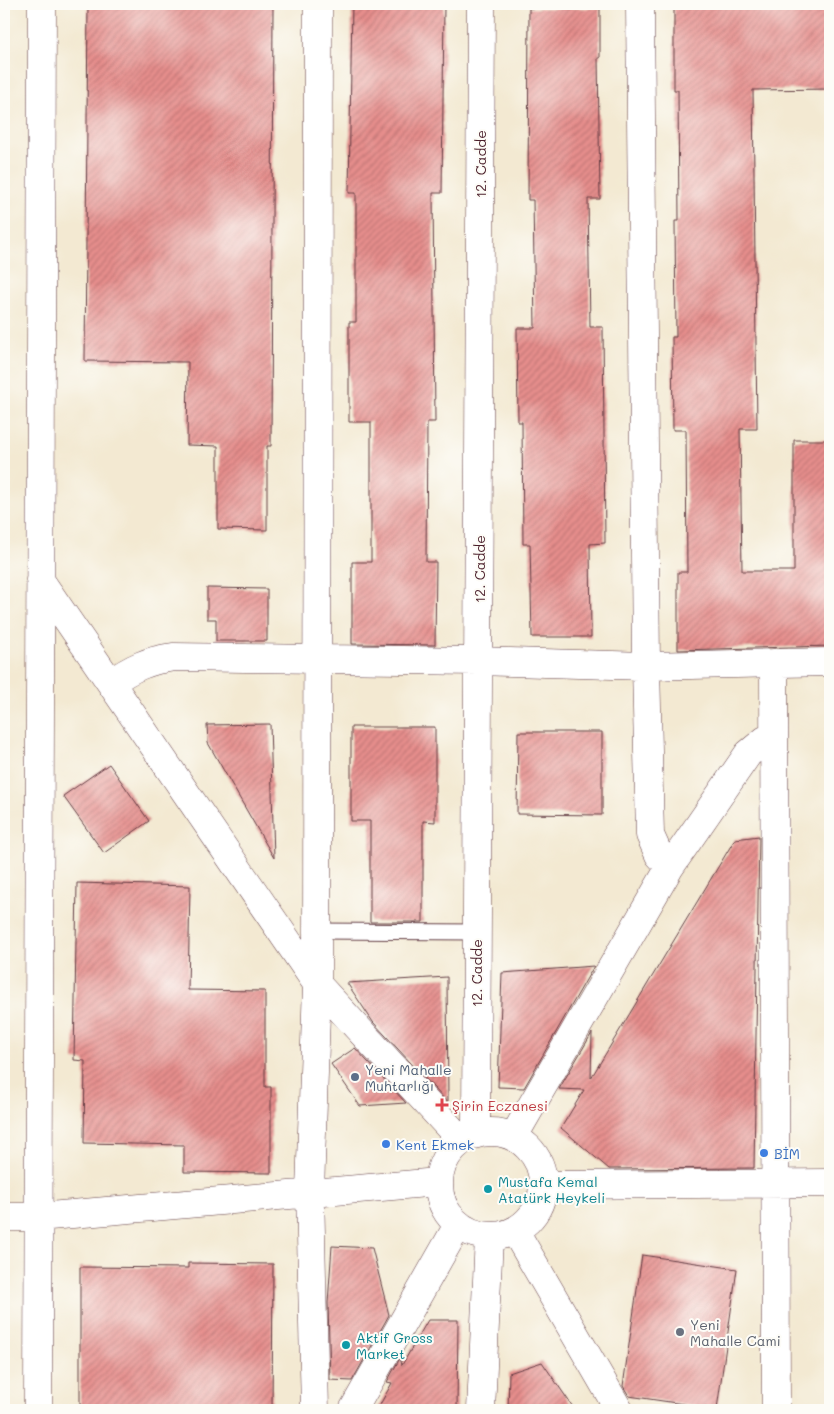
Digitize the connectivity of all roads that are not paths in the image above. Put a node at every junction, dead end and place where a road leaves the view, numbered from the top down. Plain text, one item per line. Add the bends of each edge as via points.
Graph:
1 (42, 4) edge
2 (318, 4) edge
3 (481, 4) edge
4 (640, 4) edge
5 (40, 580) junction
6 (317, 659) junction
7 (478, 662) junction
8 (830, 662) edge
9 (774, 664) junction
10 (646, 666) junction
11 (111, 683) junction
12 (774, 737) junction
13 (670, 867) junction
14 (317, 932) junction
15 (476, 932) junction
16 (317, 984) junction
17 (514, 1136) junction
18 (468, 1137) junction
19 (438, 1182) junction
20 (830, 1183) edge
21 (774, 1184) junction
22 (543, 1185) junction
23 (310, 1192) junction
24 (4, 1217) edge
25 (38, 1217) junction
26 (458, 1225) junction
27 (515, 1231) junction
28 (489, 1237) junction
29 (38, 1410) edge
30 (315, 1410) edge
31 (353, 1410) edge
32 (481, 1410) edge
33 (619, 1410) edge
34 (776, 1410) edge

1 - 5 street
2 - 6 street
3 - 7 street, 12. Cadde
4 - 10 street
5 - 11 street
5 - 25 street
6 - 7 street
6 - 11 street via 156,660 131,669
6 - 14 street
7 - 10 street
7 - 15 street, 12. Cadde
8 - 9 street
9 - 10 street
9 - 12 street
10 - 13 street via 650,835 659,855
11 - 16 street
12 - 13 street via 748,754
12 - 21 street
13 - 17 street
14 - 15 lane
14 - 16 street
15 - 18 street, 12. Cadde
16 - 18 street
16 - 23 street
17 - 18 street via 488,1131
17 - 22 street via 536,1156 542,1170
18 - 19 street via 449,1152 440,1166
19 - 23 street
19 - 26 street via 440,1198
20 - 21 street
21 - 22 street
21 - 34 street
22 - 27 street via 540,1203 530,1219
23 - 25 street
23 - 30 street
24 - 25 street
25 - 29 street
26 - 28 street
26 - 31 street
27 - 28 street
27 - 33 street
28 - 32 street

